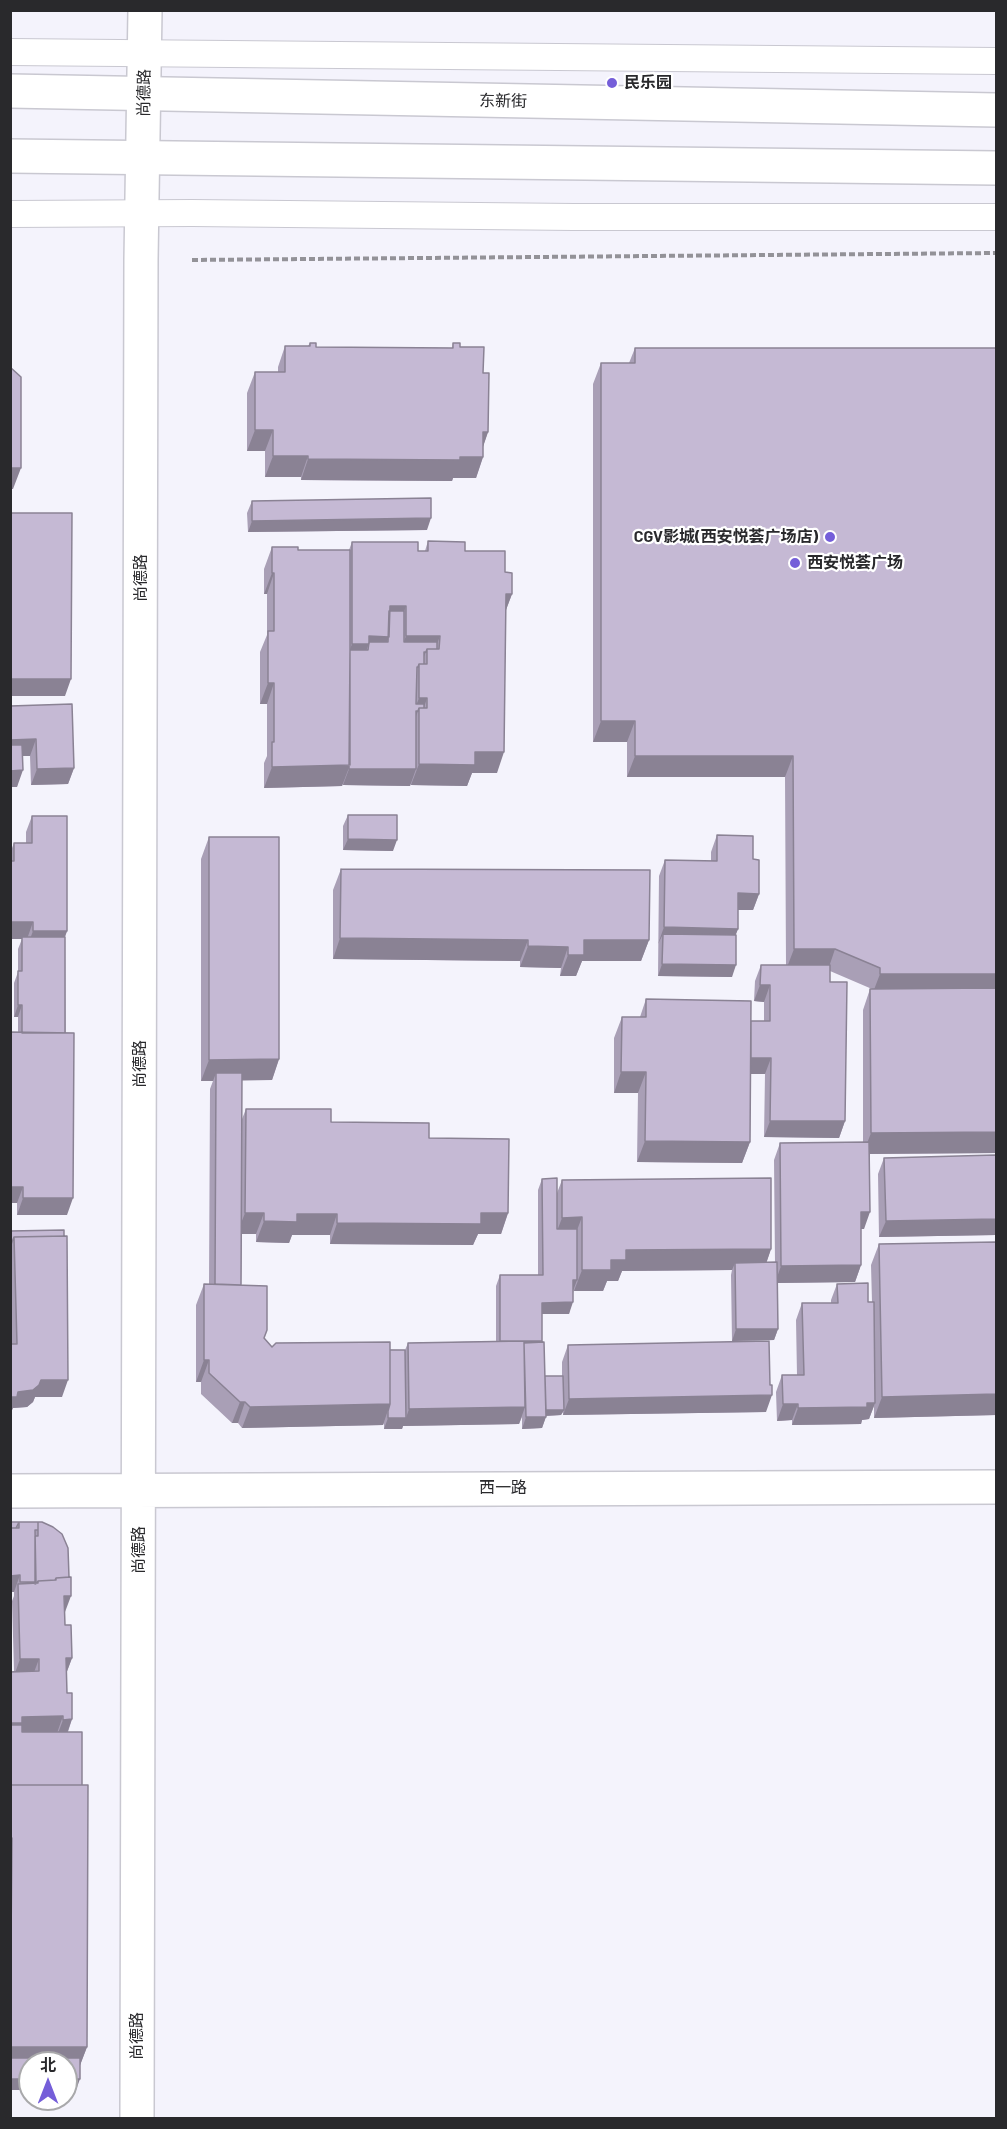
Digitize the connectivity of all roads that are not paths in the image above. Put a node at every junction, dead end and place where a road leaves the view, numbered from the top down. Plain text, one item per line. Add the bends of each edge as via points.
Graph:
1 (146, 10) edge
2 (10, 52) edge
3 (145, 53) junction
4 (996, 61) edge
5 (10, 92) edge
6 (145, 93) junction
7 (996, 110) edge
8 (10, 156) edge
9 (143, 158) junction
10 (996, 168) edge
11 (10, 214) edge
12 (142, 214) junction
13 (996, 218) edge
14 (996, 1486) edge
15 (140, 1489) junction
16 (10, 1491) edge
17 (137, 2118) edge

1 - 3 street, 尚德路
2 - 3 street
3 - 4 street
3 - 6 street, 尚德路
5 - 6 street, 东新街
6 - 7 street, 东新街
6 - 9 street, 尚德路
8 - 9 street
9 - 10 street
9 - 12 street, 尚德路
11 - 12 street
12 - 13 street
12 - 15 street, 尚德路
14 - 15 street, 西一路
15 - 16 street, 西一路
15 - 17 street, 尚德路

